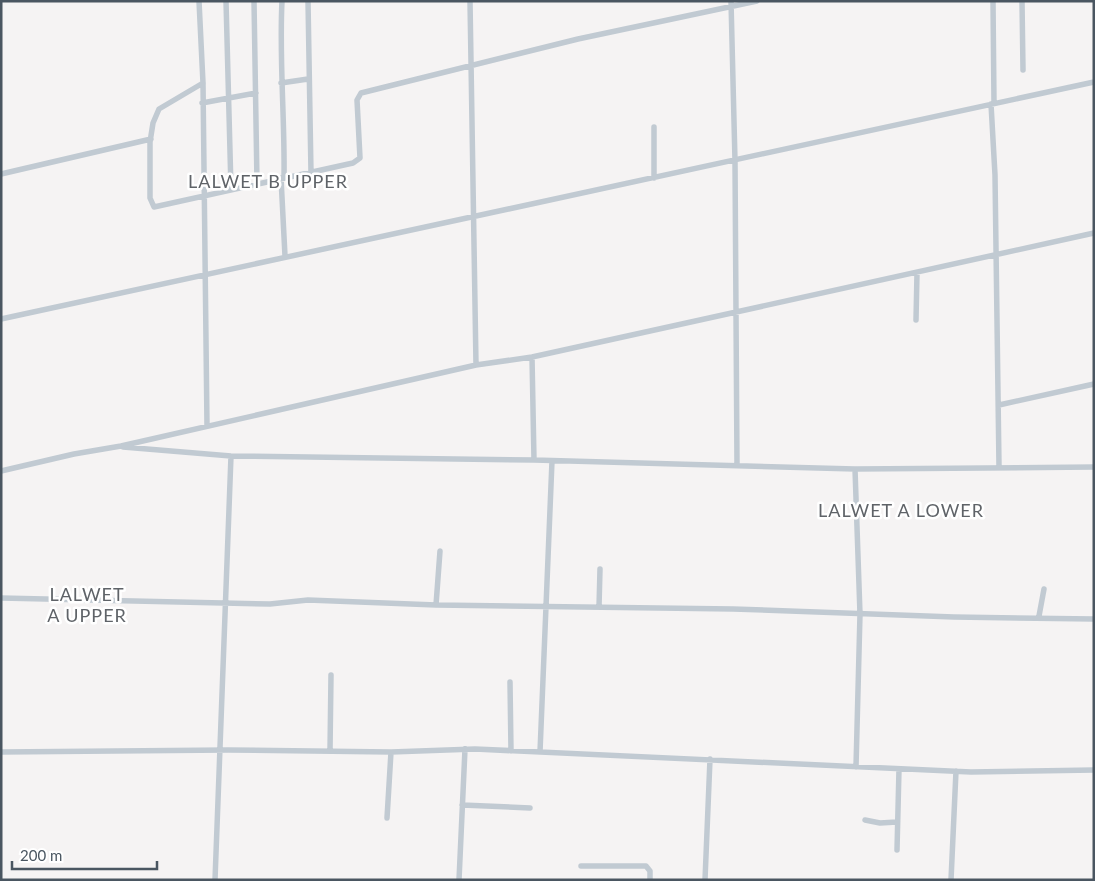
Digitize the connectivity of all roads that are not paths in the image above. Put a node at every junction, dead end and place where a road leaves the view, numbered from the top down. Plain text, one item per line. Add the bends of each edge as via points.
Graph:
1 (199, 1) edge
2 (226, 1) edge
3 (254, 1) edge
4 (282, 1) edge
5 (308, 1) edge
6 (470, 1) edge
7 (757, 1) edge
8 (993, 1) edge
9 (1022, 1) edge
10 (731, 4) edge
11 (472, 65) junction
12 (1023, 70) dead end
13 (308, 79) junction
14 (1094, 82) edge
15 (202, 83) junction
16 (281, 83) junction
17 (256, 94) junction
18 (229, 98) junction
19 (202, 103) junction
20 (993, 103) junction
21 (654, 127) dead end
22 (151, 139) junction
23 (735, 161) junction
24 (311, 172) junction
25 (1, 174) edge
26 (282, 178) junction
27 (654, 178) junction
28 (257, 183) junction
29 (231, 189) junction
30 (202, 196) junction
31 (473, 216) junction
32 (1094, 233) edge
33 (995, 253) junction
34 (284, 256) junction
35 (917, 273) junction
36 (204, 275) junction
37 (735, 313) junction
38 (1, 319) edge
39 (916, 320) dead end
40 (532, 357) junction
41 (476, 365) junction
42 (1094, 384) edge
43 (1000, 405) junction
44 (207, 426) junction
45 (121, 446) junction
46 (231, 456) junction
47 (534, 460) junction
48 (552, 461) junction
49 (737, 464) junction
50 (999, 466) junction
51 (1094, 467) edge
52 (856, 469) junction
53 (1, 471) edge
54 (440, 551) dead end
55 (600, 569) dead end
56 (1044, 588) dead end
57 (1, 598) edge
58 (226, 603) junction
59 (436, 605) junction
60 (545, 606) junction
61 (600, 607) junction
62 (860, 614) junction
63 (1039, 616) junction
64 (1094, 619) edge
65 (331, 675) dead end
66 (510, 682) dead end
67 (465, 749) junction
68 (220, 750) junction
69 (330, 751) junction
70 (511, 751) junction
71 (1, 752) edge
72 (391, 752) junction
73 (540, 752) junction
74 (710, 759) junction
75 (856, 767) junction
76 (899, 769) junction
77 (1094, 770) edge
78 (956, 771) junction
79 (462, 805) junction
80 (530, 808) dead end
81 (387, 818) dead end
82 (865, 820) dead end
83 (897, 822) junction
84 (896, 850) dead end
85 (581, 866) dead end
86 (215, 880) edge
87 (458, 880) edge
88 (650, 880) edge
89 (705, 880) edge
90 (951, 880) edge

1 - 15 street
2 - 18 street
3 - 17 street
4 - 16 street
5 - 13 street
6 - 11 street
7 - 10 street
8 - 20 street
9 - 12 street
10 - 11 street
10 - 23 street
11 - 24 street via 361,93 356,100 360,158 348,165
11 - 31 street
13 - 16 street
13 - 24 street
14 - 20 street
15 - 19 street
15 - 22 street via 159,109 152,124
16 - 26 street via 284,112
17 - 18 street
17 - 28 street
18 - 19 street
18 - 29 street
19 - 30 street
20 - 23 street
20 - 33 street
21 - 27 street
22 - 25 street
22 - 30 street via 152,206
23 - 27 street
23 - 37 street
24 - 26 street
26 - 28 street
26 - 34 street
27 - 31 street
28 - 29 street
29 - 30 street
30 - 36 street
31 - 34 street
31 - 41 street
32 - 33 street
33 - 35 street
33 - 43 street
34 - 36 street
35 - 37 street
35 - 39 street
36 - 38 street
36 - 44 street
37 - 40 street
37 - 49 street
40 - 41 street
40 - 47 street
41 - 44 street
42 - 43 street
43 - 50 street
44 - 45 street
45 - 46 street
45 - 53 street
46 - 47 street
46 - 58 street
47 - 48 street
48 - 49 street
48 - 60 street
49 - 52 street
50 - 51 street
50 - 52 street
52 - 62 street
54 - 59 street
55 - 61 street
56 - 63 street
57 - 58 street
58 - 59 street via 270,604 308,600
58 - 68 street
59 - 60 street
60 - 61 street
60 - 73 street
61 - 62 street
62 - 63 street
62 - 75 street
63 - 64 street
65 - 69 street
66 - 70 street
67 - 70 street
67 - 72 street
67 - 79 street
68 - 69 street
68 - 71 street
68 - 86 street
69 - 72 street
70 - 73 street
72 - 81 street
73 - 74 street
74 - 75 street
74 - 89 street
75 - 76 street
76 - 78 street
76 - 83 street
77 - 78 street
78 - 90 street
79 - 80 street
79 - 87 street
82 - 83 street
83 - 84 street
85 - 88 street via 646,866

